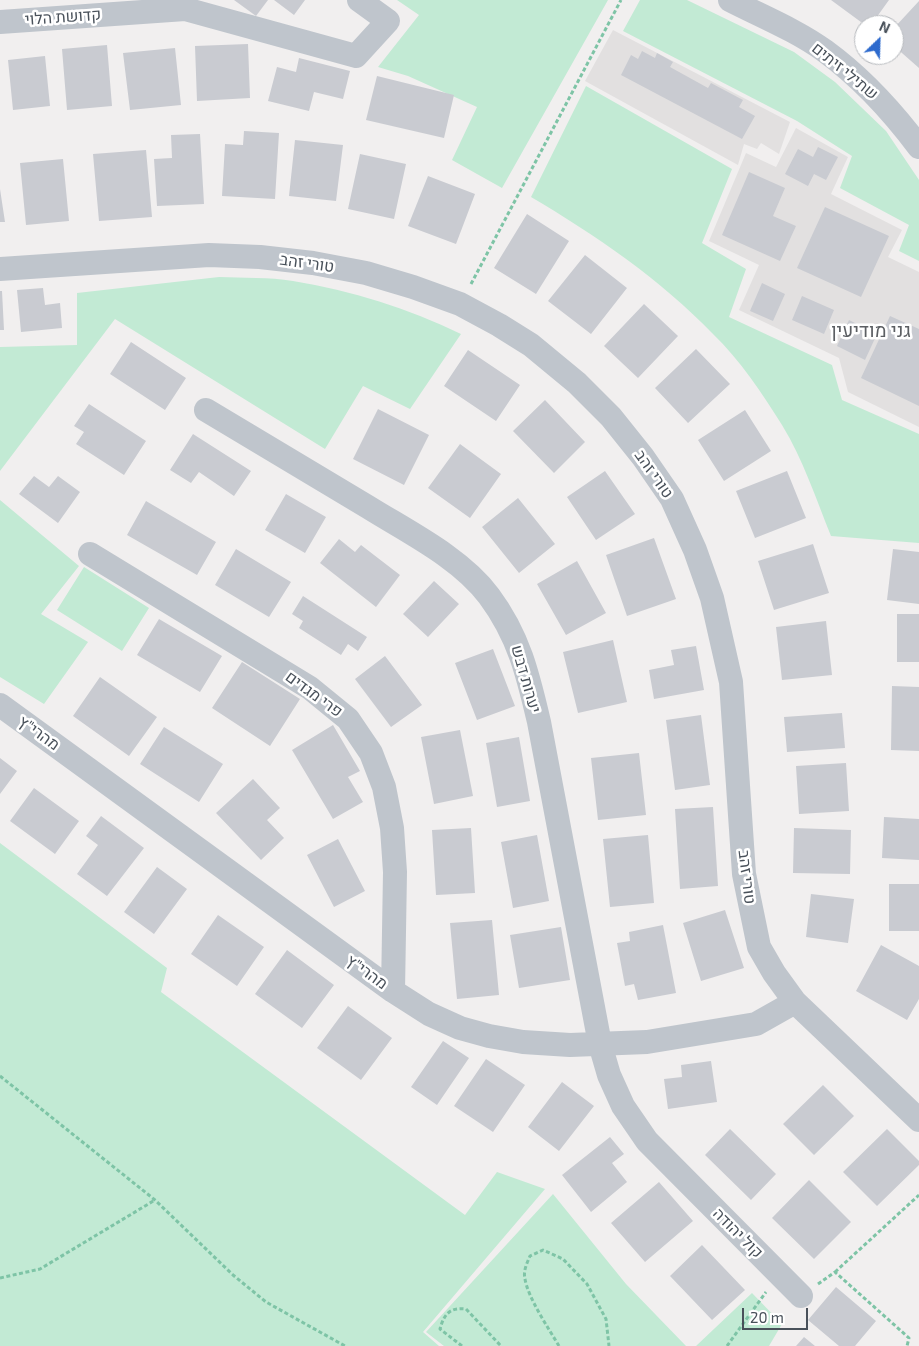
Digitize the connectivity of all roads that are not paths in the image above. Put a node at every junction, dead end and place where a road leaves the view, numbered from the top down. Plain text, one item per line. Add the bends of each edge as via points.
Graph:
1 (359, 0) edge
2 (730, 0) edge
3 (0, 22) edge
4 (919, 147) edge
5 (0, 269) edge
6 (206, 410) dead end
7 (90, 554) dead end
8 (0, 704) edge
9 (393, 991) junction
10 (795, 1002) junction
11 (600, 1044) junction
12 (919, 1120) edge
13 (801, 1296) road end

1 - 3 street, קדושת הלוי via 388,22 356,56 185,9
2 - 4 street, שתילי זיתים via 824,50 876,94
5 - 10 street, טורי זהב via 209,255 313,263 366,273 460,304 531,345 577,383 611,417 672,499 712,598 730,682 744,874 759,946
6 - 11 street, יערות דבש via 428,543 489,595 508,625 528,673
7 - 9 street, פרי מגדים via 310,688 348,719 371,753 384,787 392,828 395,872
8 - 9 street, מהרי"ץ
9 - 11 street, מהרי"ץ via 429,1014 488,1036 523,1042
10 - 11 street, מהרי"ץ via 756,1024 647,1042
10 - 12 street, טורי זהב
11 - 13 street, קול יהודה via 623,1106 648,1141

